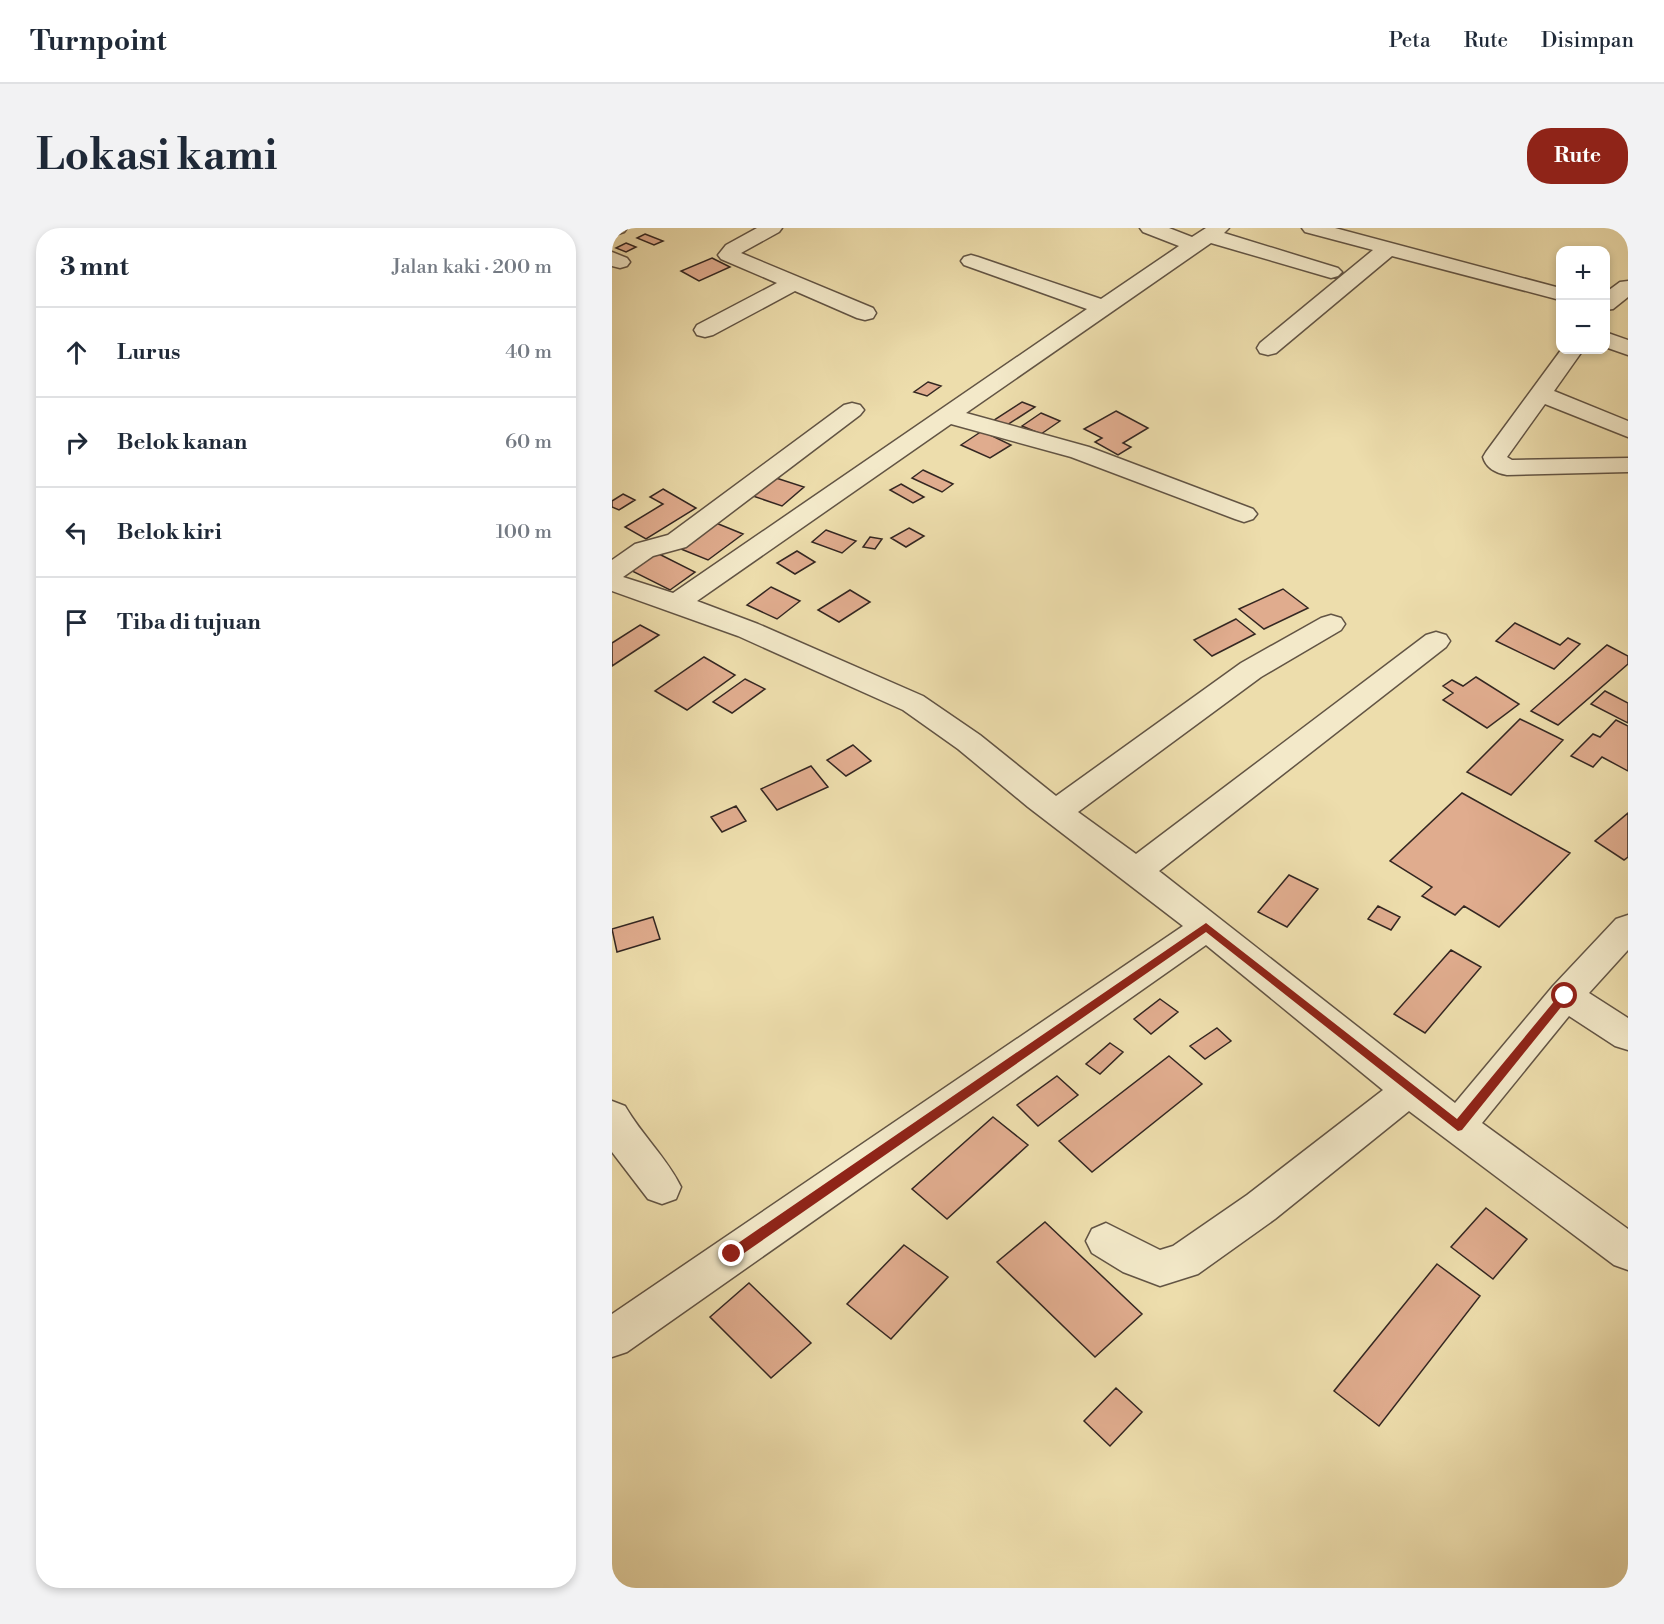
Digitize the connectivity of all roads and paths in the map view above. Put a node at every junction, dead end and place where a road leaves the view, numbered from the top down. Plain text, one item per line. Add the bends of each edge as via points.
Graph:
1 (617, 228) edge
2 (772, 228) edge
3 (1150, 228) edge
4 (1312, 228) edge
5 (612, 230) edge
6 (1207, 236) edge
7 (1386, 249) junction
8 (971, 261) dead end
9 (1331, 272) dead end
10 (794, 283) junction
11 (1628, 287) edge
12 (1556, 293) edge
13 (1610, 300) edge
14 (1105, 308) junction
15 (865, 313) dead end
16 (705, 330) dead end
17 (1610, 341) edge
18 (1268, 348) dead end
19 (1628, 348) edge
20 (1569, 354) edge
21 (1540, 394) junction
22 (852, 410) dead end
23 (949, 416) junction
24 (1628, 430) edge
25 (1628, 465) edge
26 (1244, 514) dead end
27 (612, 572) edge
28 (612, 582) edge
29 (676, 603) junction
30 (1331, 624) dead end
31 (1436, 642) dead end
32 (1056, 812) junction
33 (1136, 871) junction
34 (1206, 927) junction
35 (1628, 928) edge
36 (1565, 996) junction
37 (1628, 1036) edge
38 (1409, 1090) junction
39 (612, 1117) edge
40 (1458, 1126) junction
41 (662, 1187) dead end
42 (1106, 1241) dead end
43 (1628, 1252) edge
44 (612, 1338) edge

1 - 5 street
2 - 10 street via 732,249 728,255
3 - 6 street
4 - 7 street
6 - 9 street
6 - 14 street
7 - 12 street
7 - 18 street
8 - 14 street
10 - 15 street
10 - 16 street
11 - 13 street
14 - 23 street
17 - 19 street
20 - 21 street
21 - 24 street
21 - 25 street via 1495,457 1500,465
22 - 27 street via 677,541 644,550
23 - 26 street via 1080,452
23 - 29 street
28 - 29 street
29 - 32 street via 748,630 913,703
30 - 32 street via 1251,670
31 - 33 street
32 - 33 street
33 - 34 street
34 - 38 street
34 - 44 street
35 - 36 street
36 - 37 street
36 - 40 street
38 - 40 street
38 - 42 street via 1261,1207 1184,1261 1160,1268
39 - 41 street
40 - 43 street

